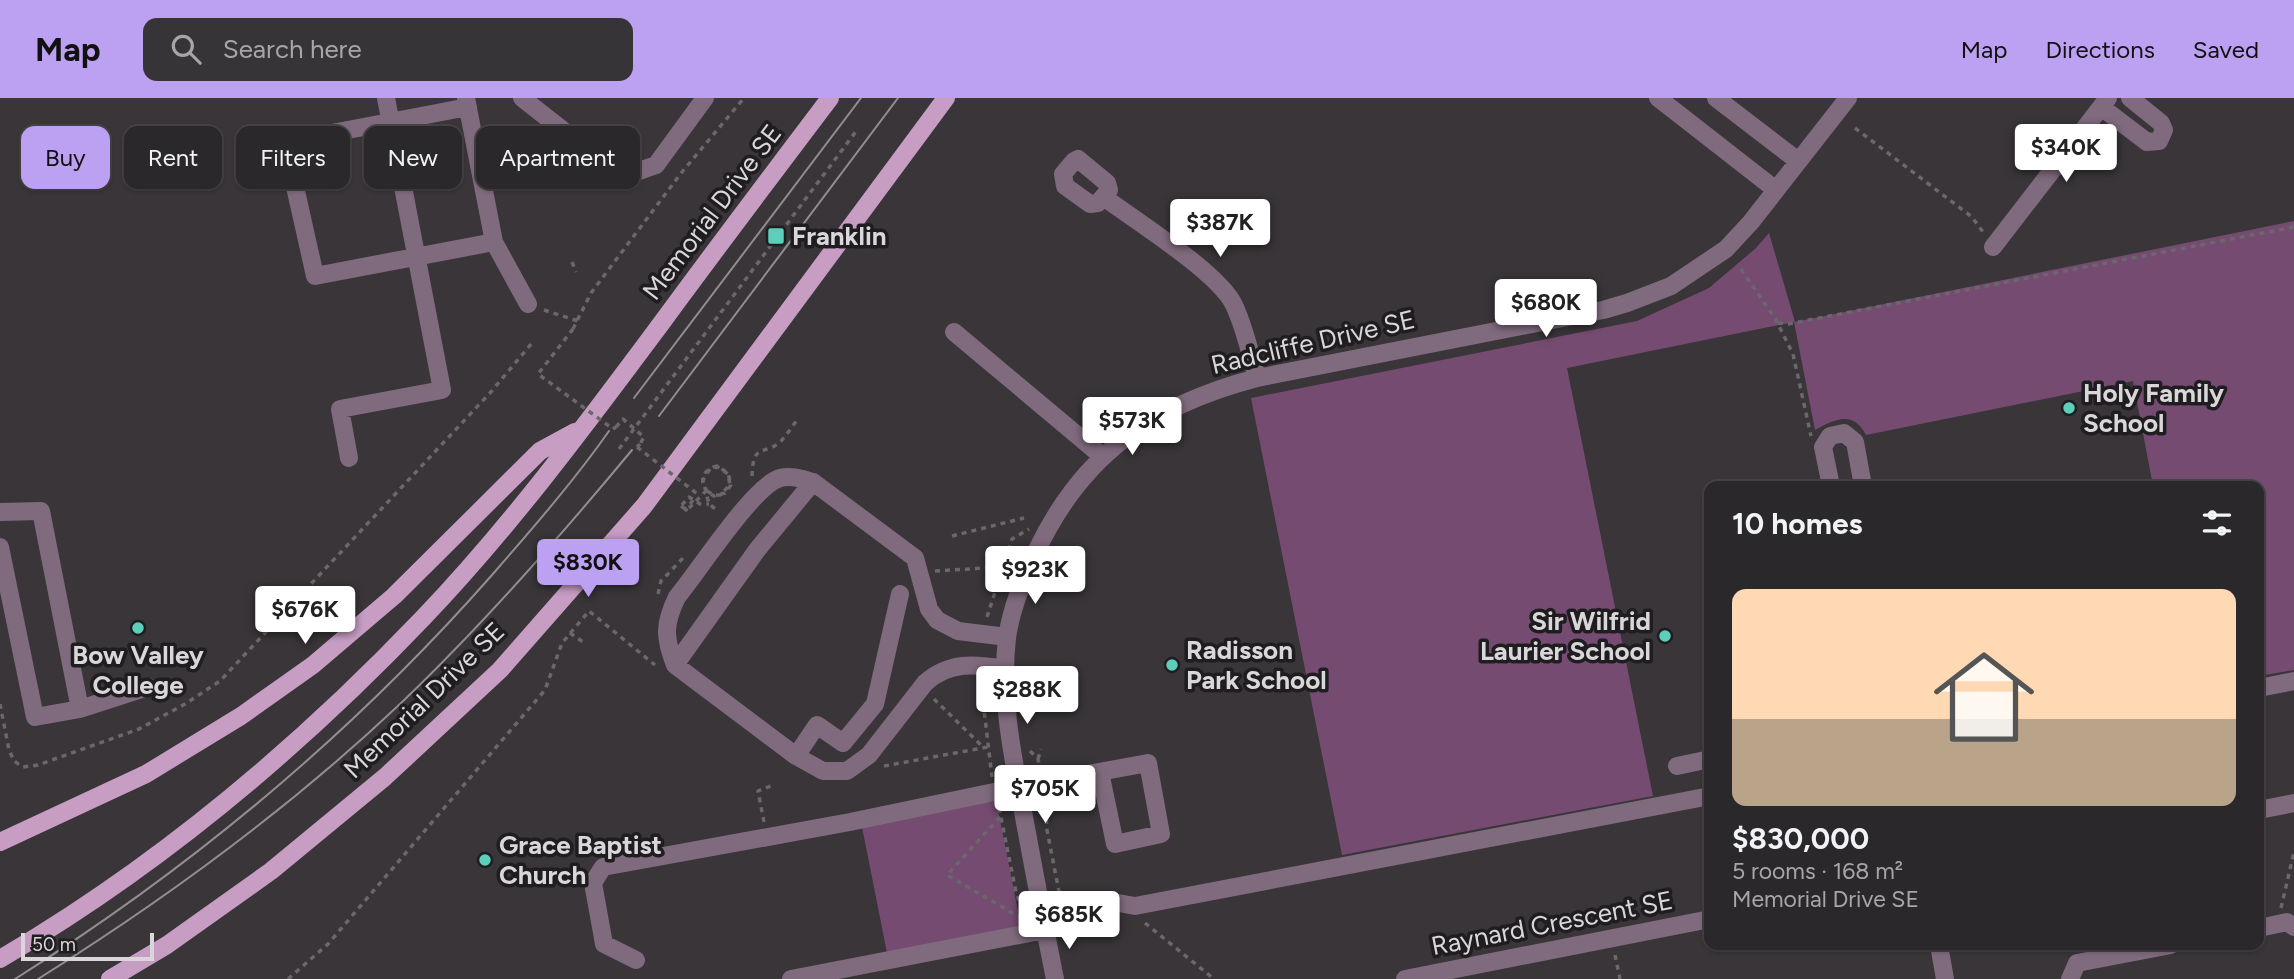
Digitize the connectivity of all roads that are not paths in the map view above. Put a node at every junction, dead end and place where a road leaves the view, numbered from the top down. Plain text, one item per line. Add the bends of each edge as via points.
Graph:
1 (386, 98) edge
2 (522, 98) edge
3 (705, 98) edge
4 (830, 98) edge
5 (946, 98) edge
6 (1658, 98) edge
7 (1716, 98) edge
8 (1848, 98) edge
9 (2130, 98) edge
10 (467, 102) edge
11 (2105, 102) edge
12 (391, 123) junction
13 (1798, 161) junction
14 (1776, 190) junction
15 (1105, 198) dead end
16 (494, 242) junction
17 (1993, 247) road end
18 (418, 255) junction
19 (528, 303) dead end
20 (954, 332) dead end
21 (1257, 378) junction
22 (584, 427) junction
23 (1102, 456) junction
24 (349, 458) dead end
25 (1830, 481) edge
26 (1862, 481) edge
27 (813, 482) junction
28 (0, 512) edge
29 (0, 547) edge
30 (900, 594) dead end
31 (1007, 637) junction
32 (675, 665) junction
33 (1006, 669) junction
34 (2294, 681) edge
35 (148, 687) dead end
36 (2264, 687) edge
37 (80, 709) junction
38 (796, 756) junction
39 (1704, 760) edge
40 (1676, 766) dead end
41 (1100, 772) junction
42 (1018, 787) junction
43 (1704, 797) edge
44 (2294, 803) edge
45 (2264, 809) edge
46 (0, 842) edge
47 (1109, 910) road end
48 (1704, 920) edge
49 (2264, 927) edge
50 (2294, 927) edge
51 (1045, 930) junction
52 (1939, 950) edge
53 (2145, 950) edge
54 (0, 959) edge
55 (636, 960) dead end
56 (110, 979) edge
57 (791, 979) edge
58 (1055, 979) edge
59 (1405, 979) edge
60 (1945, 979) edge
61 (2070, 979) edge

1 - 12 street
2 - 3 street via 607,164 622,171 639,171 656,165
4 - 22 main road, Memorial Drive SE
5 - 56 main road, Memorial Drive SE via 644,506 500,670 385,777 271,871 167,945
6 - 14 street
7 - 13 street
8 - 13 street, Radcliffe Drive SE
9 - 11 street via 2161,123 2164,130 2159,141 2147,142
10 - 12 street
10 - 16 street
11 - 17 street
12 - 18 street
12 - 18 street via 285,142 314,276
13 - 14 street, Radcliffe Drive SE
14 - 21 street, Radcliffe Drive SE via 1726,249 1692,274 1650,295 1603,310
15 - 21 street via 1214,279 1234,303
16 - 18 street
16 - 19 street
18 - 24 street via 442,390 340,409
20 - 23 street
21 - 23 street, Radcliffe Drive SE via 1170,409
22 - 46 main road via 540,451 394,596 313,665 146,774
22 - 54 main road, Memorial Drive SE via 425,616 322,721 164,851 65,921
23 - 31 street, Radcliffe Drive SE via 1074,488 1040,544
25 - 26 street via 1823,447 1830,436 1844,433 1855,442
27 - 31 street via 915,558 929,609 937,620 958,631
27 - 32 street via 757,550
27 - 32 street via 793,477 770,482 752,498 677,597 666,630
28 - 37 street via 41,511
29 - 37 street via 35,717
30 - 38 street via 875,704 843,743 817,724
31 - 33 street, Radcliffe Drive SE
32 - 38 street
33 - 38 street via 956,665 935,673 869,755 847,771 823,771
33 - 42 street, Radcliffe Drive SE via 1009,737
34 - 36 street
35 - 37 street
39 - 40 street
41 - 41 street via 1147,763 1161,834 1115,844
41 - 42 street
42 - 51 street, Radcliffe Drive SE
42 - 55 street via 603,867 593,883 604,944
43 - 47 street
44 - 45 street
48 - 59 street, Raynard Crescent SE
49 - 50 street via 2287,922
51 - 57 street
51 - 58 street, Radcliffe Drive SE
52 - 60 street
53 - 61 street via 2077,963

